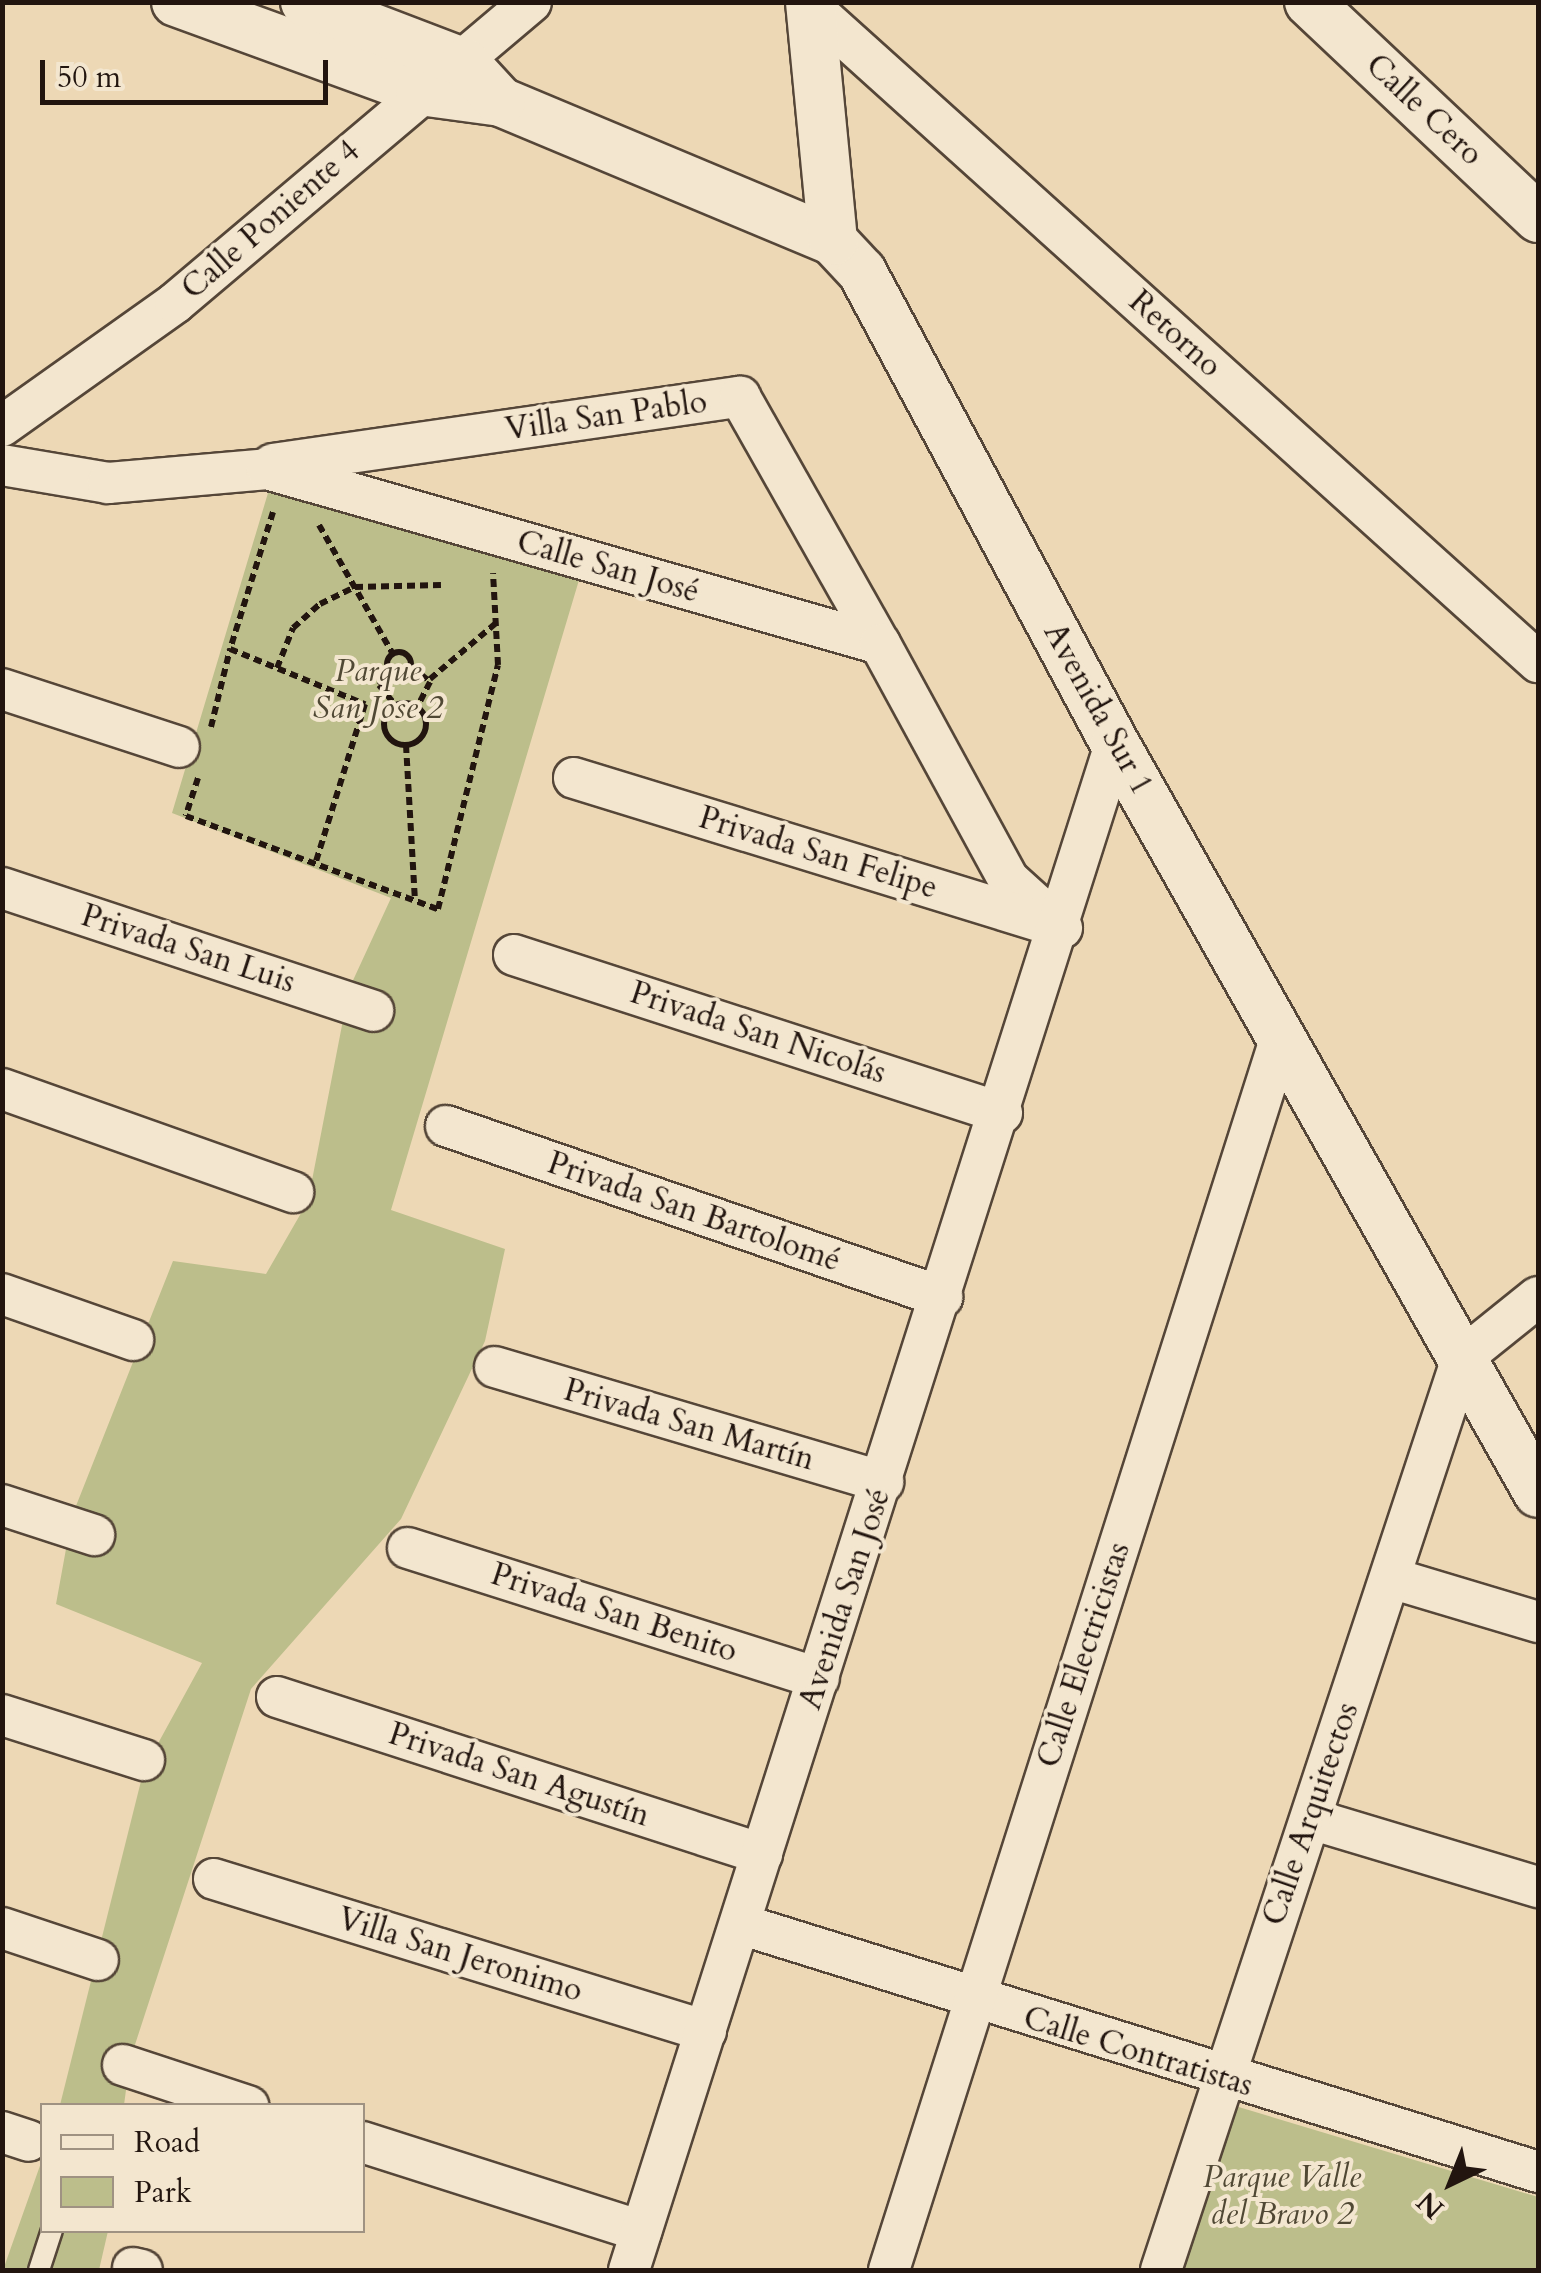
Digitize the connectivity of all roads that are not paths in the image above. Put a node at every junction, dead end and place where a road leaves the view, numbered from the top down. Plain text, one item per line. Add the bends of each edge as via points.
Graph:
1 (176, 2) edge
2 (531, 2) edge
3 (1309, 2) edge
4 (811, 5) edge
5 (295, 16) edge
6 (465, 63) junction
7 (420, 91) junction
8 (501, 102) junction
9 (1538, 218) edge
10 (833, 241) junction
11 (2, 426) edge
12 (2, 465) edge
13 (250, 468) junction
14 (880, 644) junction
15 (1538, 662) edge
16 (2, 688) edge
17 (1116, 744) junction
18 (196, 750) road end
19 (574, 778) dead end
20 (2, 888) edge
21 (1062, 928) junction
22 (514, 955) dead end
23 (373, 1011) dead end
24 (1280, 1040) junction
25 (2, 1089) edge
26 (1002, 1112) junction
27 (446, 1126) dead end
28 (293, 1192) dead end
29 (2, 1294) edge
30 (942, 1297) junction
31 (1538, 1297) edge
32 (133, 1340) dead end
33 (1462, 1358) junction
34 (495, 1368) dead end
35 (883, 1482) junction
36 (1538, 1492) edge
37 (2, 1504) edge
38 (94, 1536) dead end
39 (408, 1548) dead end
40 (1390, 1578) junction
41 (1538, 1622) edge
42 (820, 1678) junction
43 (276, 1697) dead end
44 (2, 1714) edge
45 (144, 1760) dead end
46 (1310, 1819) junction
47 (762, 1854) junction
48 (214, 1880) dead end
49 (1538, 1886) edge
50 (740, 1924) junction
51 (2, 1928) edge
52 (98, 1960) dead end
53 (974, 2001) junction
54 (706, 2031) junction
55 (122, 2066) dead end
56 (1221, 2078) junction
57 (239, 2103) edge
58 (365, 2143) edge
59 (1538, 2172) edge
60 (641, 2231) junction
61 (51, 2233) edge
62 (39, 2270) edge
63 (628, 2270) edge
64 (888, 2270) edge
65 (1162, 2270) edge

1 - 5 street, Avenida Sur 1
2 - 6 street, Calle Poniente 4
3 - 9 street, Calle Cero
4 - 10 street
4 - 15 street, Retorno
5 - 6 street, Avenida Sur 1
5 - 7 street, Avenida Sur 1
6 - 7 street, Calle Poniente 4
6 - 8 street, Avenida Sur 1
7 - 8 street, Avenida Sur 1
7 - 11 street, Calle Poniente 4 via 176,303
8 - 10 street, Avenida Sur 1
10 - 17 street, Avenida Sur 1 via 862,272
12 - 13 street, Calle San José via 108,482
13 - 14 street, Calle San José
13 - 14 street, Villa San Pablo via 740,397
14 - 21 street via 1008,879
16 - 18 street
17 - 21 street, Avenida San José
17 - 24 street, Avenida Sur 1
19 - 21 street, Privada San Felipe
20 - 23 street, Privada San Luis
21 - 26 street, Avenida San José
22 - 26 street, Privada San Nicolás
24 - 33 street, Avenida Sur 1
24 - 53 street, Calle Electricistas
25 - 28 street
26 - 30 street, Avenida San José
27 - 30 street, Privada San Bartolomé
29 - 32 street
30 - 35 street, Avenida San José
31 - 33 street
33 - 36 street, Avenida Sur 1
33 - 40 street, Calle Arquitectos
34 - 35 street, Privada San Martín
35 - 42 street, Avenida San José
37 - 38 street
39 - 42 street, Privada San Benito
40 - 41 street
40 - 46 street, Calle Arquitectos
42 - 47 street, Avenida San José
43 - 47 street, Privada San Agustín
44 - 45 street
46 - 49 street
46 - 56 street, Calle Arquitectos
47 - 50 street, Avenida San José
48 - 54 street, Villa San Jeronimo
50 - 53 street, Calle Contratistas
50 - 54 street, Avenida San José
51 - 52 street
53 - 56 street, Calle Contratistas
53 - 64 street, Calle Electricistas
54 - 60 street, Avenida San José
55 - 57 street
56 - 59 street, Calle Contratistas
56 - 65 street, Calle Arquitectos
58 - 60 street
60 - 63 street, Avenida San José
61 - 62 lane

